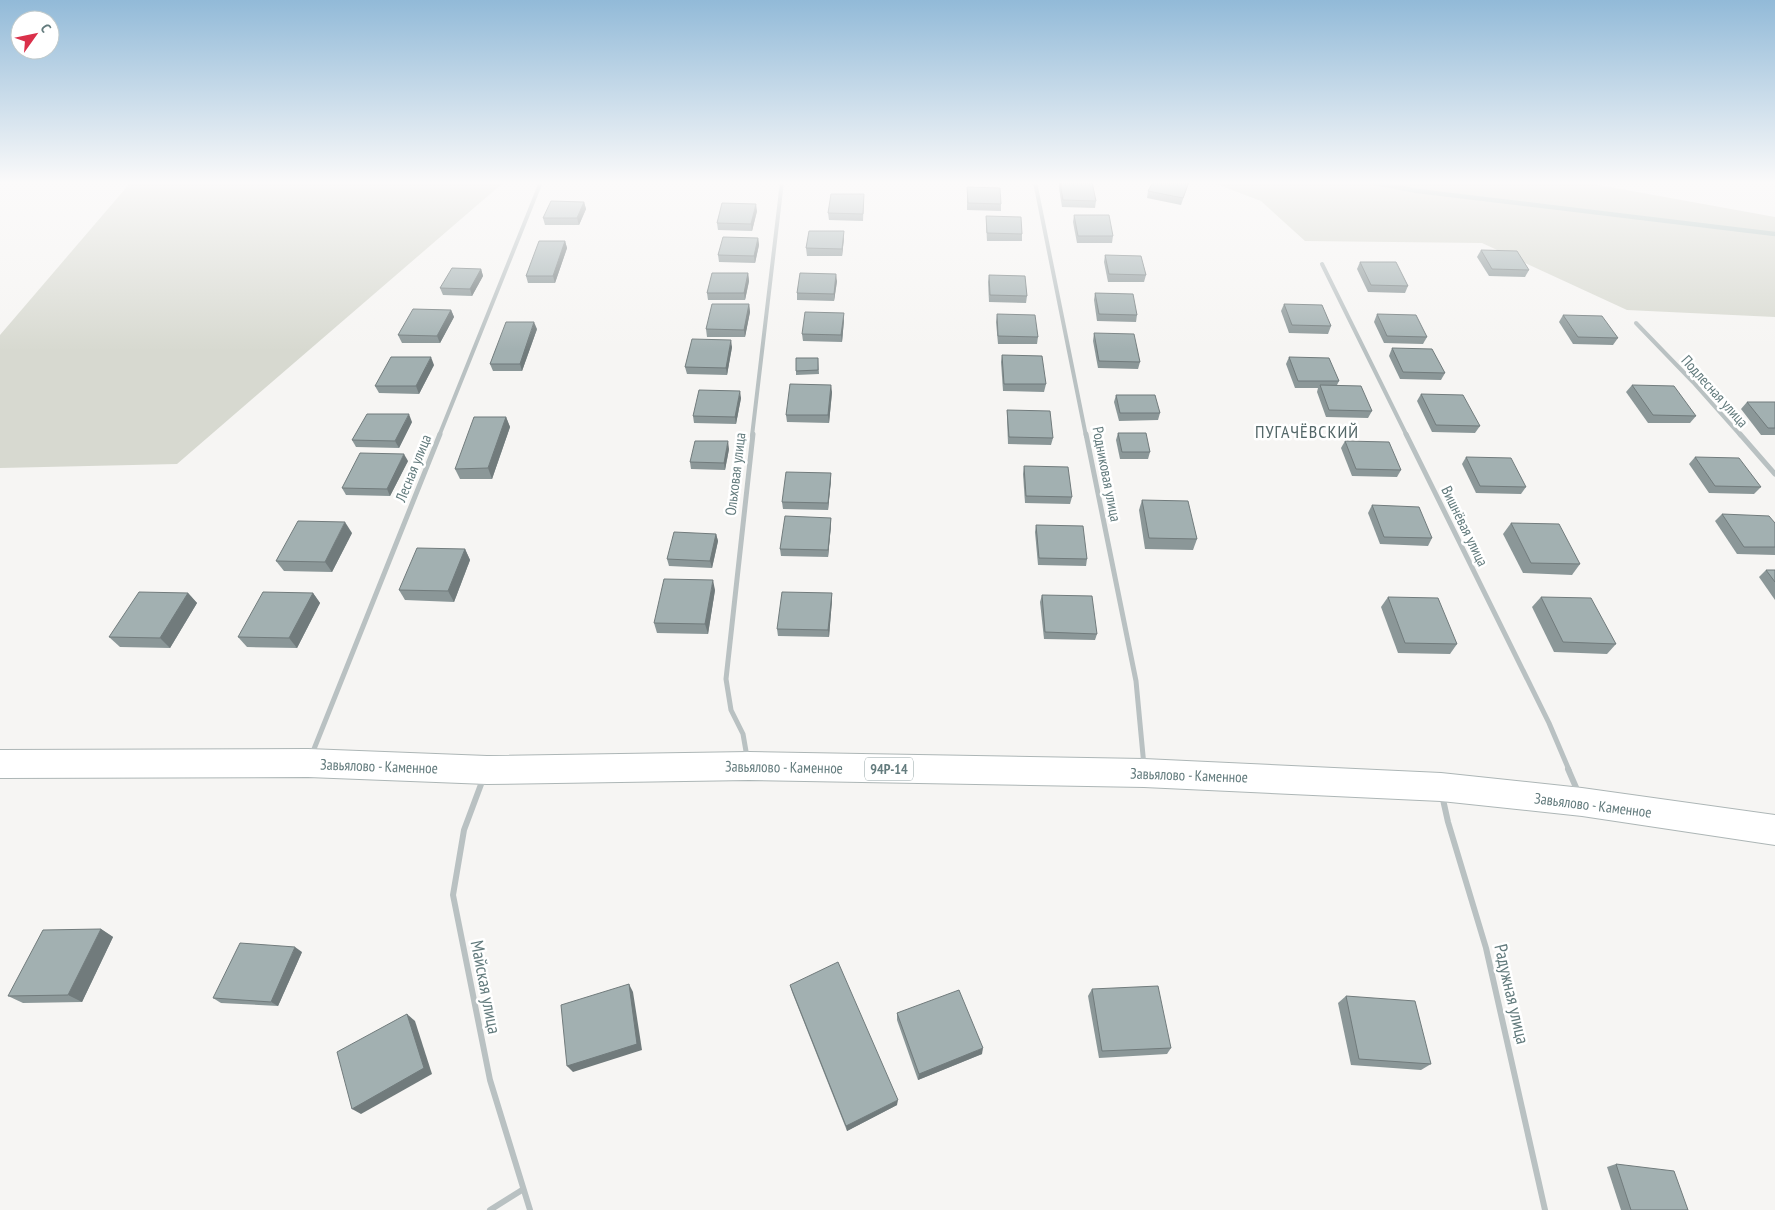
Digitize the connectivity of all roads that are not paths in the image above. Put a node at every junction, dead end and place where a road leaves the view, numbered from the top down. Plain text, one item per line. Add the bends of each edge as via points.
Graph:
1 (518, 238) edge
2 (775, 238) edge
3 (1046, 238) edge
4 (1322, 264) dead end
5 (1636, 323) dead end
6 (1775, 474) edge
7 (308, 763) junction
8 (0, 764) edge
9 (749, 766) junction
10 (487, 770) junction
11 (1144, 773) junction
12 (1441, 787) junction
13 (1582, 802) junction
14 (1775, 830) edge
15 (522, 1190) junction
16 (490, 1210) edge
17 (530, 1210) edge
18 (1545, 1210) edge

1 - 7 street, Лесная улица
2 - 9 street, Ольховая улица via 726,679 731,710 743,734
3 - 11 street, Родниковая улица via 1136,681
4 - 13 street, Вишнёвая улица via 1549,723
5 - 6 street, Подлесная улица
7 - 8 main road, Завьялово - Каменное / 94Р-14
7 - 10 main road, Завьялово - Каменное / 94Р-14
9 - 10 main road, Завьялово - Каменное / 94Р-14
9 - 11 main road, Завьялово - Каменное / 94Р-14
10 - 15 street, Майская улица via 464,830 453,895 490,1080
11 - 12 main road, Завьялово - Каменное / 94Р-14
12 - 13 main road, Завьялово - Каменное / 94Р-14
12 - 18 street, Радужная улица via 1448,822 1486,948
13 - 14 main road, Завьялово - Каменное / 94Р-14
15 - 16 street
15 - 17 street, Майская улица

